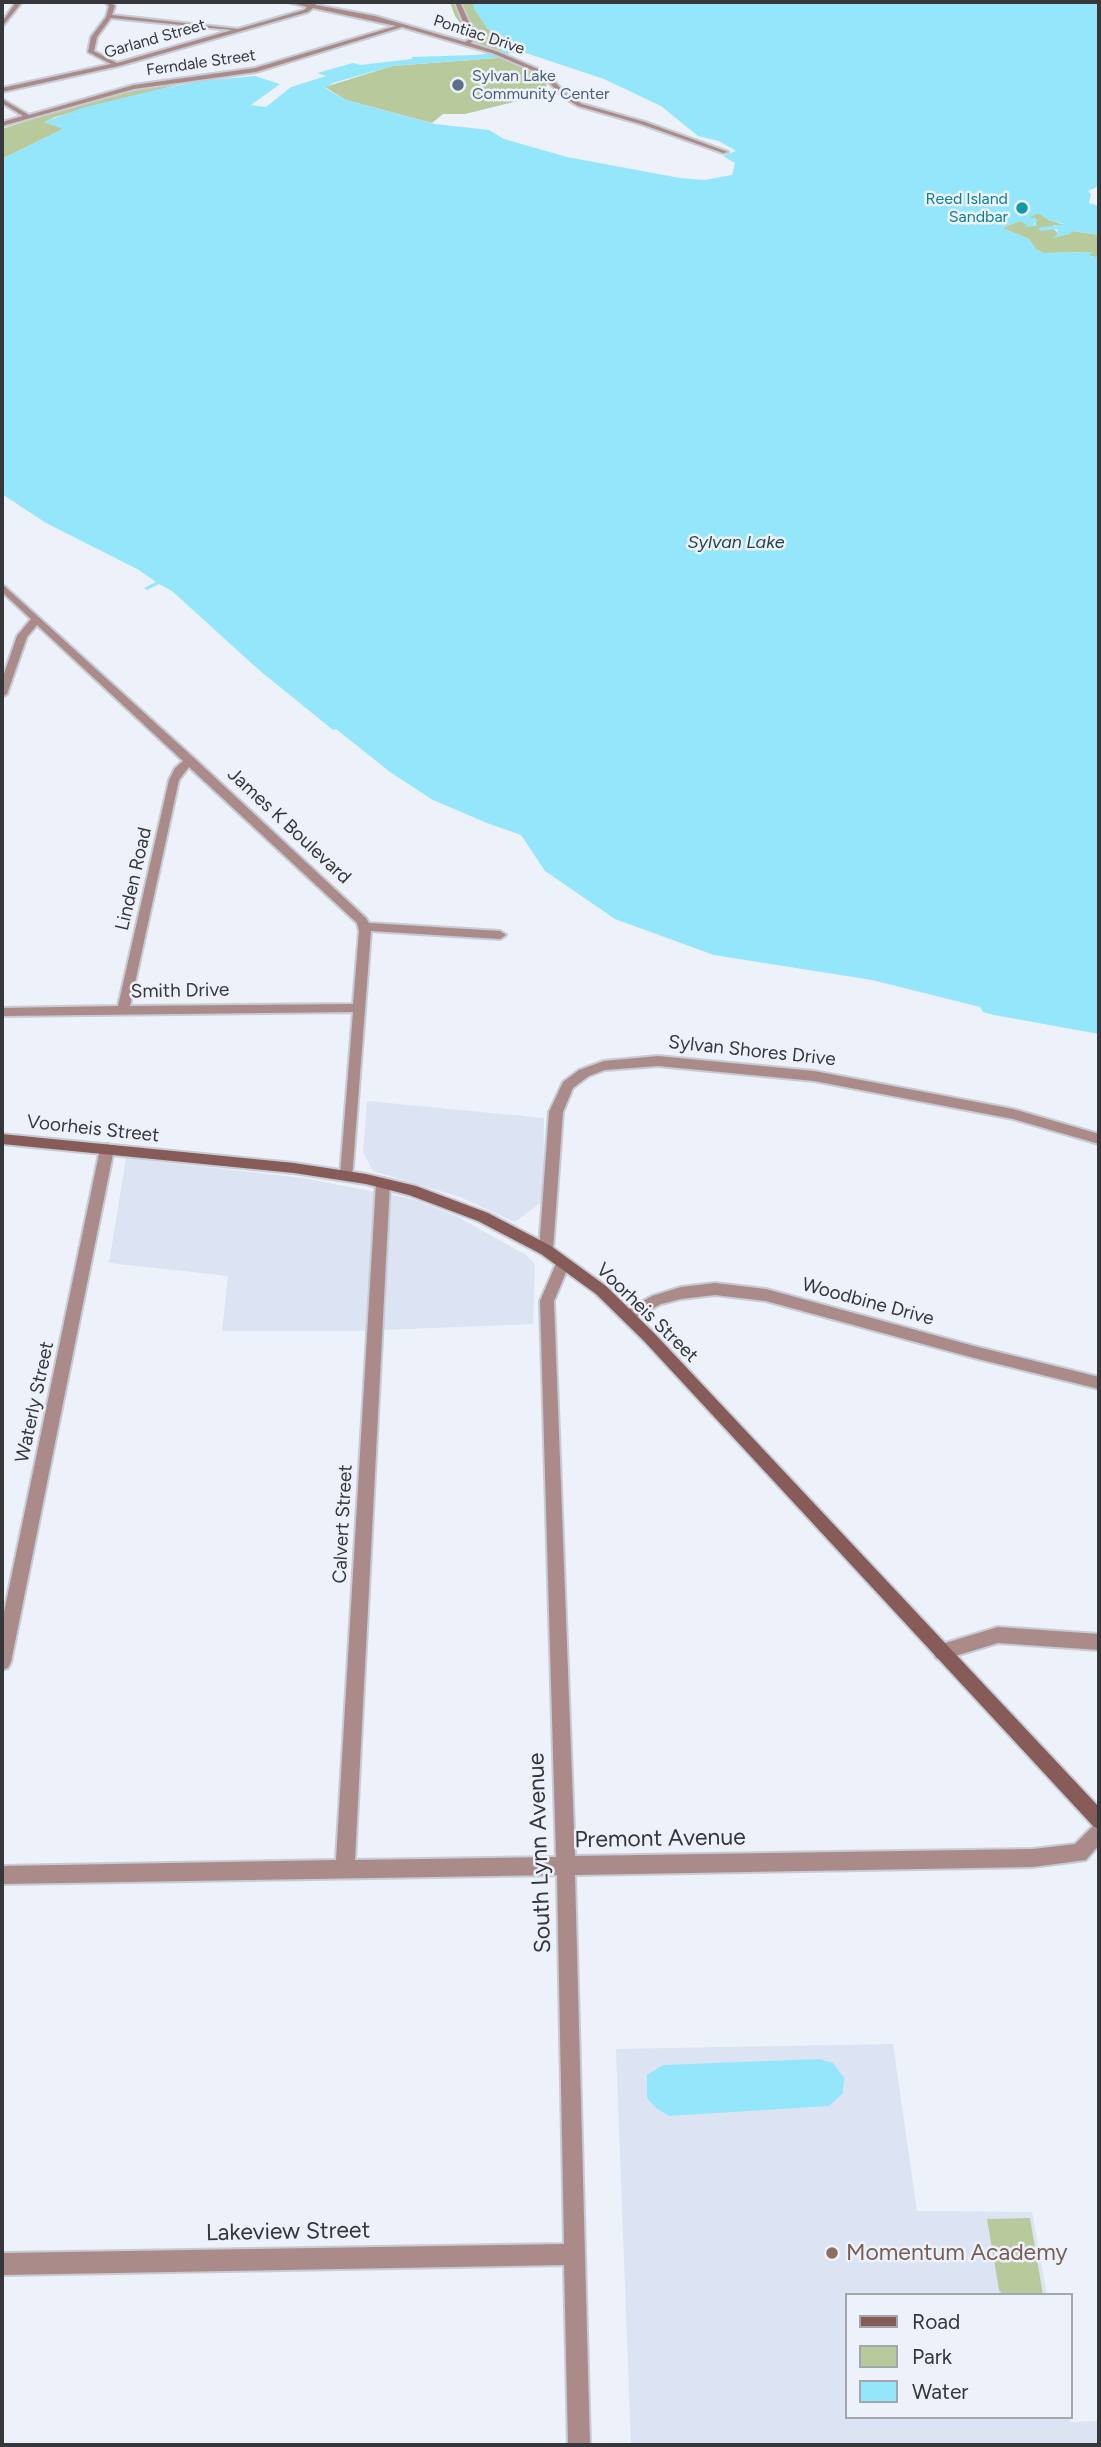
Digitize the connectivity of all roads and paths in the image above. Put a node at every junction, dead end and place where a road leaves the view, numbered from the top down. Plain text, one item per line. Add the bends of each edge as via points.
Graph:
1 (19, 2) edge
2 (107, 2) edge
3 (290, 2) edge
4 (458, 2) edge
5 (315, 3) edge
6 (109, 16) junction
7 (2, 25) edge
8 (402, 25) junction
9 (228, 26) junction
10 (239, 30) junction
11 (467, 43) junction
12 (106, 60) junction
13 (117, 65) junction
14 (2, 83) edge
15 (2, 90) edge
16 (2, 101) edge
17 (27, 116) junction
18 (2, 124) edge
19 (725, 152) dead end
20 (2, 587) edge
21 (37, 619) junction
22 (2, 694) edge
23 (190, 760) junction
24 (365, 927) junction
25 (500, 935) dead end
26 (360, 1008) junction
27 (123, 1010) junction
28 (2, 1012) edge
29 (2, 1139) edge
30 (1099, 1139) edge
31 (107, 1149) junction
32 (347, 1175) junction
33 (383, 1183) junction
34 (546, 1250) junction
35 (563, 1263) junction
36 (628, 1316) junction
37 (1099, 1383) edge
38 (1099, 1643) edge
39 (942, 1652) junction
40 (2, 1662) edge
41 (1099, 1820) edge
42 (1099, 1832) edge
43 (565, 1865) junction
44 (345, 1868) junction
45 (2, 1875) edge
46 (575, 2254) junction
47 (2, 2264) edge
48 (579, 2445) edge

1 - 7 street
2 - 6 street via 112,6
3 - 5 street, Pontiac Drive
4 - 11 street via 478,36
5 - 8 street, Pontiac Drive
5 - 9 street, Garland Street
5 - 10 street, Garland Street via 307,10
6 - 9 street
6 - 12 street via 94,37 91,52
8 - 11 street, Pontiac Drive
8 - 17 street, Ferndale Street via 256,70 151,84
9 - 10 street
9 - 12 street, Garland Street
10 - 13 street, Garland Street
11 - 19 street, Pontiac Drive via 541,72 565,96 583,106
12 - 13 street
12 - 14 street, Garland Street
13 - 15 street, Garland Street
16 - 17 street
17 - 18 street, Ferndale Street
20 - 21 street, James K Boulevard
21 - 22 street via 22,636
21 - 23 street, James K Boulevard
23 - 24 street, James K Boulevard
23 - 27 street, Linden Road via 174,780
24 - 25 street
24 - 26 street
26 - 27 street, Smith Drive
26 - 32 street
27 - 28 street, Smith Drive
29 - 31 street, Voorheis Street
30 - 34 street, Sylvan Shores Drive via 987,1108 814,1076 659,1061 604,1066 568,1085 556,1112
31 - 32 street, Voorheis Street
31 - 40 street, Waterly Street
32 - 33 street, Voorheis Street
33 - 34 street, Voorheis Street via 483,1217
33 - 44 street, Calvert Street
34 - 35 street, Voorheis Street
35 - 36 street, Voorheis Street
35 - 43 street, South Lynn Avenue via 547,1301
36 - 37 street, Woodbine Drive via 681,1293 715,1289 766,1294
36 - 39 street, Voorheis Street
38 - 39 street via 998,1635
39 - 41 street, Voorheis Street
42 - 43 street, Premont Avenue via 1079,1853 1033,1858
43 - 44 street, Premont Avenue
43 - 46 street, South Lynn Avenue
44 - 45 street, Premont Avenue
46 - 47 street, Lakeview Street
46 - 48 street, South Lynn Avenue

